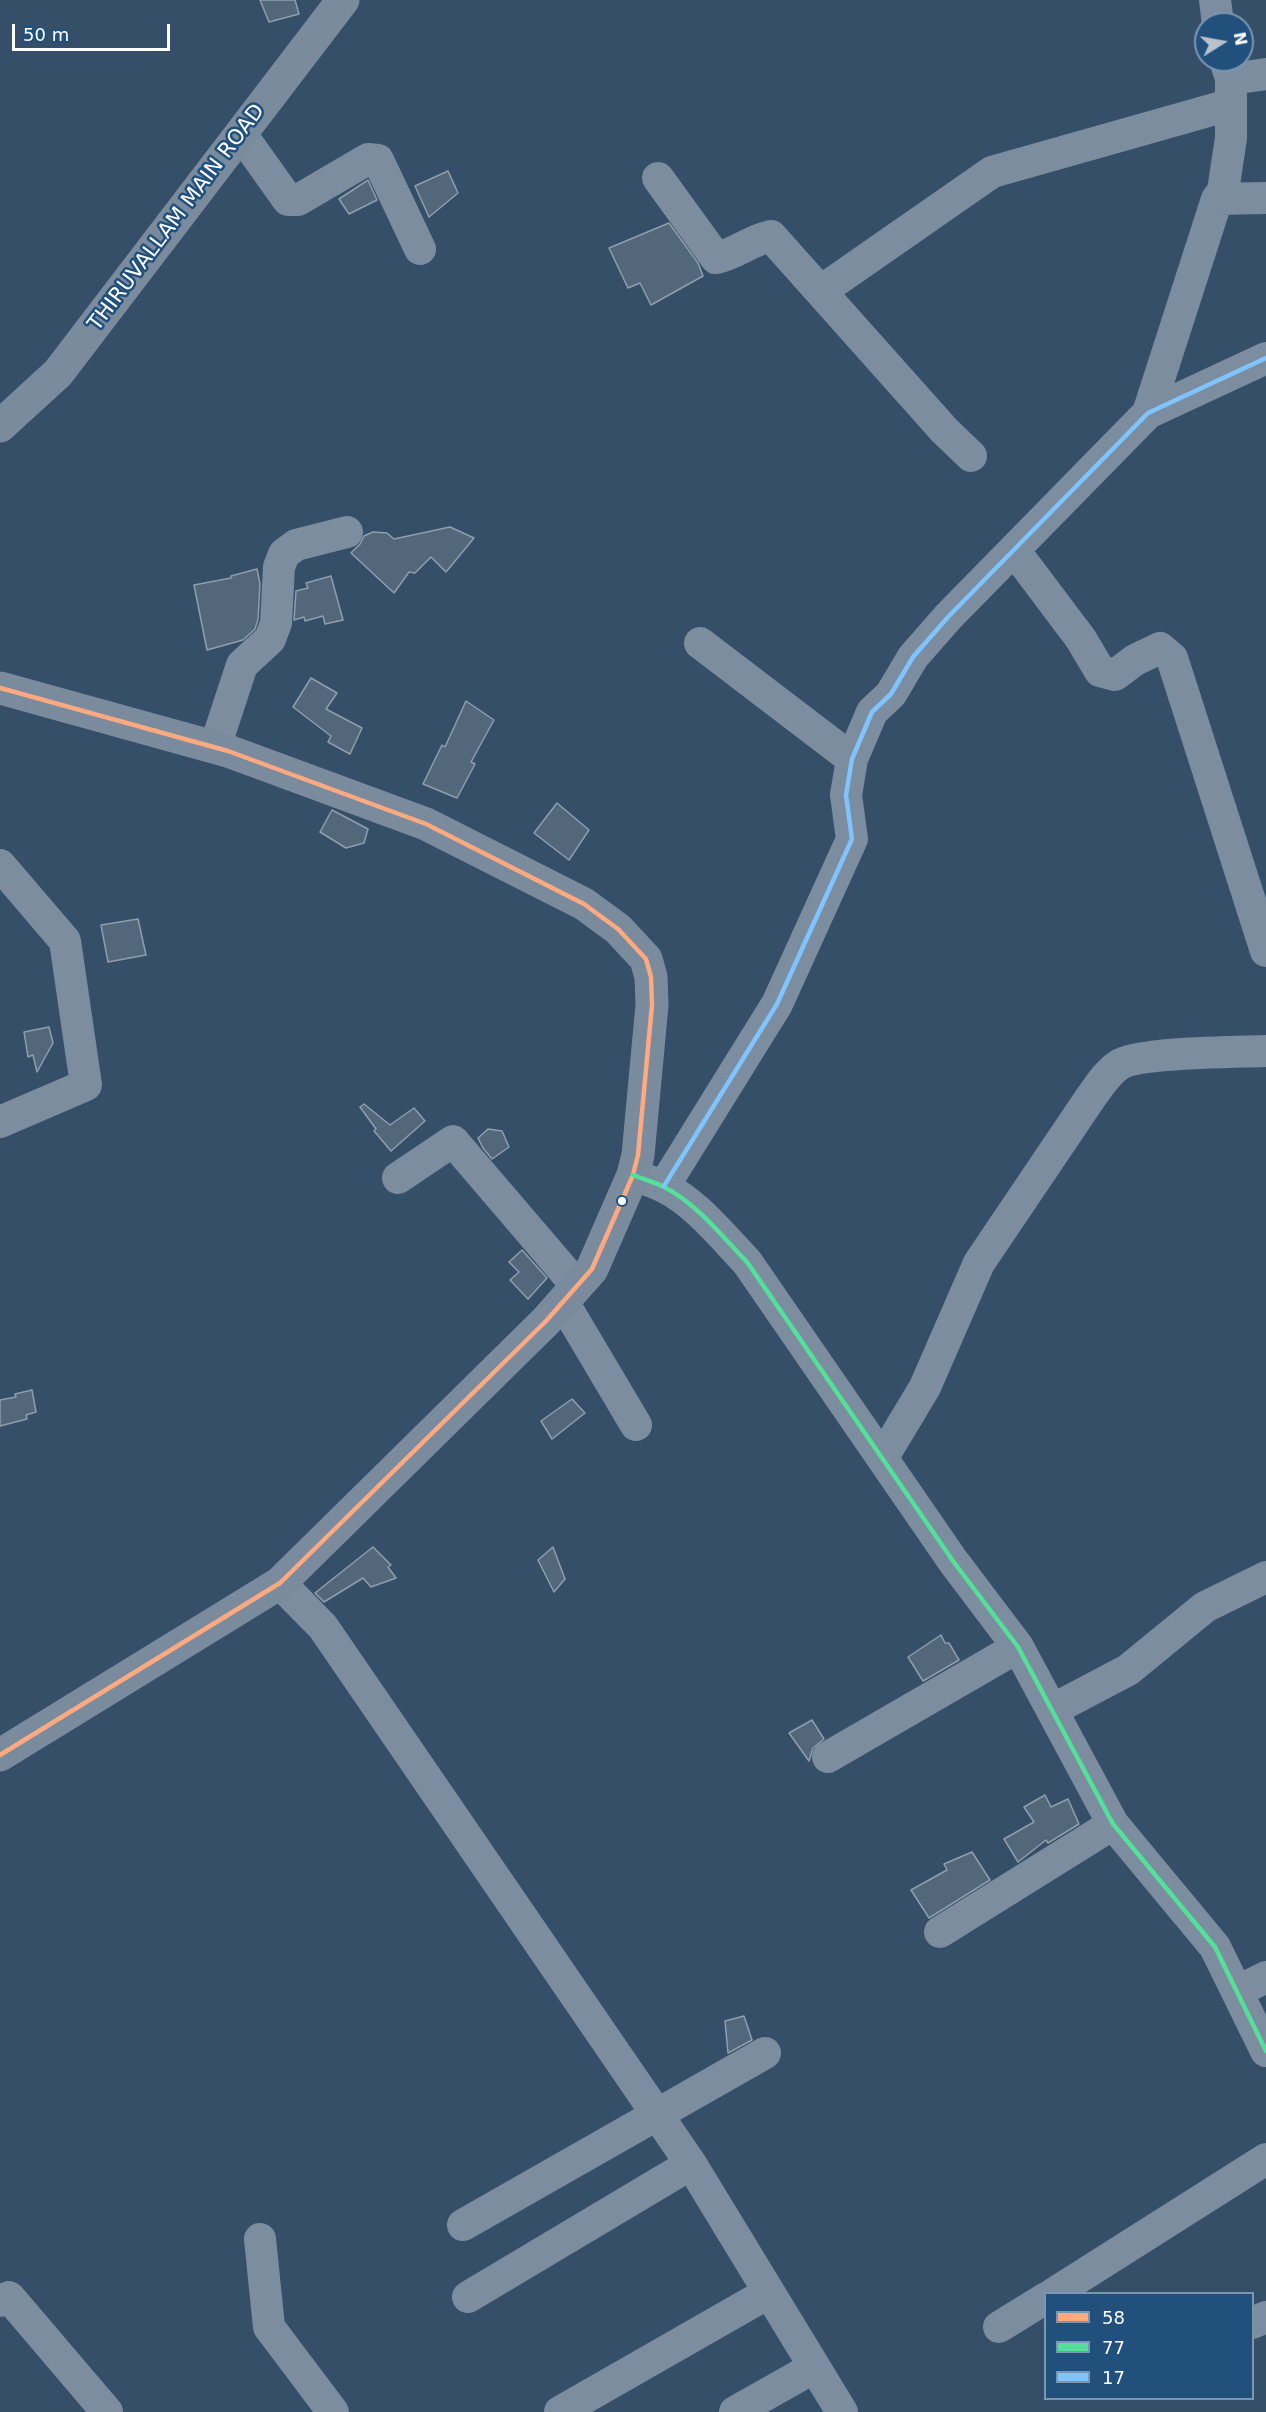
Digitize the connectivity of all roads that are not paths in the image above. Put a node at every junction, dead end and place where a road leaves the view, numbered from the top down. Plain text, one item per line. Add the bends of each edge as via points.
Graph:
1 (343, 0) edge
2 (1266, 74) edge
3 (1229, 81) edge
4 (241, 134) junction
5 (658, 178) dead end
6 (1266, 198) edge
7 (1217, 199) junction
8 (420, 249) dead end
9 (821, 291) junction
10 (1266, 358) edge
11 (1148, 413) junction
12 (0, 426) edge
13 (971, 456) dead end
14 (347, 532) dead end
15 (1014, 550) junction
16 (700, 643) dead end
17 (1, 690) edge
18 (215, 747) junction
19 (852, 759) junction
20 (0, 865) edge
21 (1266, 951) edge
22 (1266, 1051) edge
23 (0, 1122) edge
24 (633, 1175) junction
25 (399, 1178) dead end
26 (664, 1186) junction
27 (570, 1294) junction
28 (636, 1425) dead end
29 (883, 1457) junction
30 (1266, 1577) edge
31 (280, 1583) junction
32 (1018, 1647) junction
33 (1052, 1710) junction
34 (0, 1755) edge
35 (828, 1757) dead end
36 (1113, 1824) junction
37 (940, 1932) dead end
38 (1266, 1977) edge
39 (1238, 1991) junction
40 (1266, 2051) edge
41 (765, 2053) dead end
42 (656, 2114) junction
43 (1266, 2159) edge
44 (691, 2164) junction
45 (463, 2225) dead end
46 (260, 2240) dead end
47 (1056, 2292) edge
48 (768, 2293) junction
49 (468, 2297) dead end
50 (1044, 2299) edge
51 (0, 2301) edge
52 (999, 2327) dead end
53 (813, 2368) junction
54 (107, 2412) edge
55 (333, 2412) edge
56 (560, 2412) edge
57 (735, 2412) edge
58 (842, 2412) edge

1 - 4 main road, THIRUVALLAM MAIN ROAD
2 - 3 street
3 - 7 street via 1231,138 1223,191
3 - 9 street via 992,172
4 - 8 street via 288,200 298,200 368,159 378,160
4 - 12 main road, THIRUVALLAM MAIN ROAD via 58,374
5 - 9 street via 716,258 771,236
6 - 7 street
7 - 11 street
9 - 13 street
10 - 11 street
11 - 15 street
14 - 18 street via 296,545 284,554 279,567 276,623 270,639 242,665
15 - 19 street via 913,657 891,694 872,712
15 - 21 street via 1081,639 1100,671 1115,675 1160,648 1172,658
16 - 19 street
17 - 18 main road
18 - 24 main road via 426,824 584,904 633,943 646,958 652,1005
19 - 26 street via 846,795 852,838 777,1004
20 - 23 street via 65,941 86,1085
22 - 29 street via 1152,1057 1120,1064 1111,1072 979,1263 925,1388
24 - 26 street
24 - 27 main road via 592,1269
25 - 27 street via 453,1141
26 - 29 street via 747,1262
27 - 28 street
27 - 31 main road
29 - 32 street via 953,1561
30 - 33 street via 1205,1607 1128,1670
31 - 34 main road
31 - 42 street via 323,1627
32 - 33 street
32 - 35 street
33 - 36 street
36 - 37 street
36 - 39 street via 1215,1947
38 - 39 street
39 - 40 street
41 - 42 street
42 - 44 street
42 - 45 street
43 - 47 street
44 - 48 street
44 - 49 street
46 - 55 street via 269,2327
48 - 53 street
48 - 56 street
50 - 52 street
51 - 54 street via 9,2297
53 - 57 street
53 - 58 street

